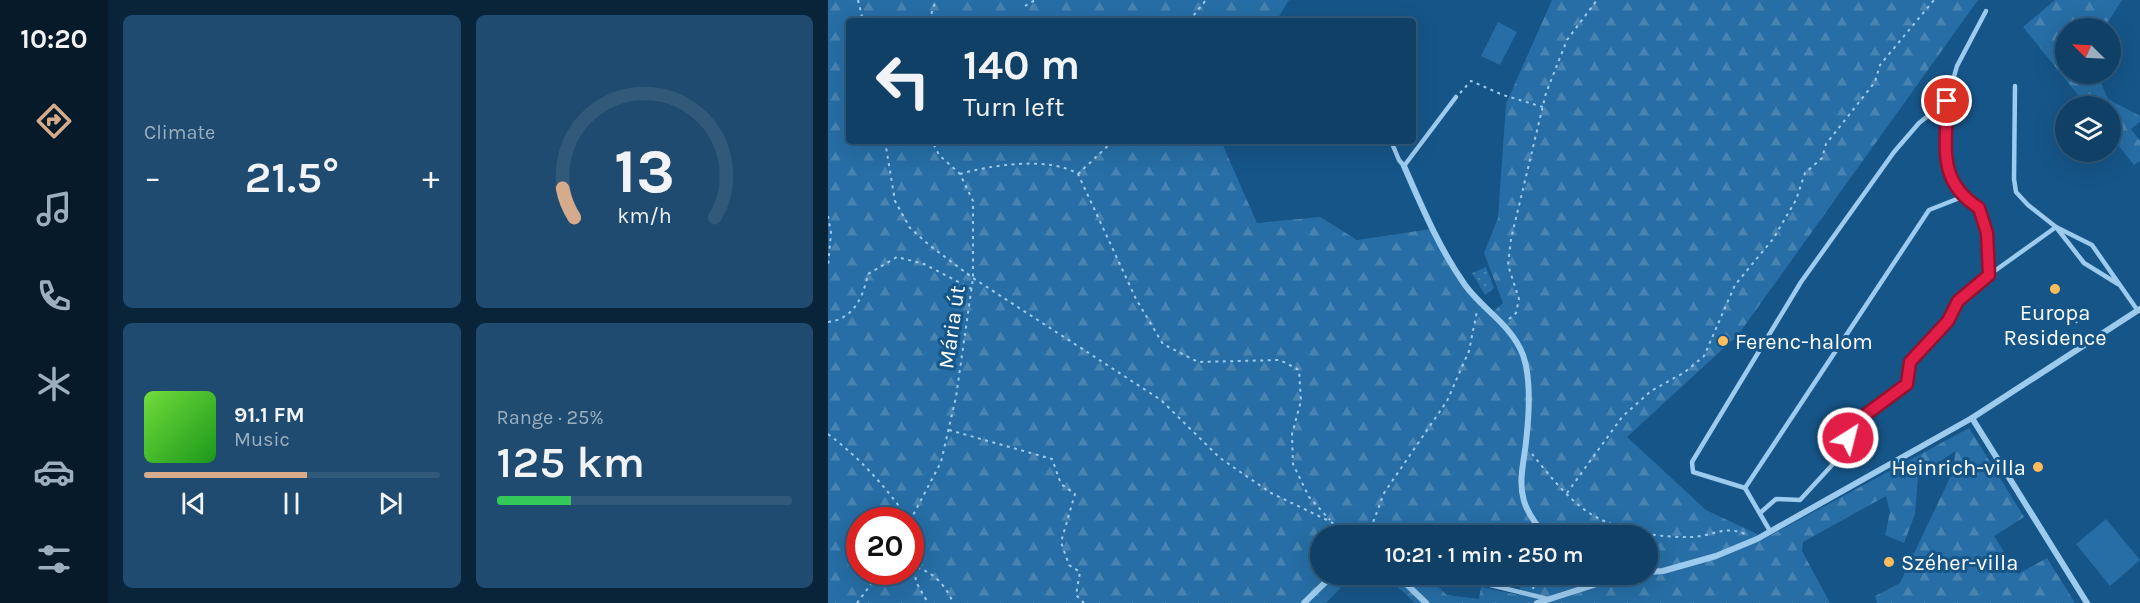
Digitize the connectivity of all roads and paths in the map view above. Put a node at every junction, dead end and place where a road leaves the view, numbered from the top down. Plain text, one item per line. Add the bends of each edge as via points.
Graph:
1 (858, 0) edge
2 (936, 0) edge
3 (1035, 0) edge
4 (1206, 0) edge
5 (1597, 0) edge
6 (1934, 0) edge
7 (1025, 6) dead end
8 (1986, 11) dead end
9 (861, 18) edge
10 (930, 18) edge
11 (1191, 18) edge
12 (2015, 86) dead end
13 (1456, 97) joint
14 (1947, 101) junction
15 (1543, 108) junction
16 (886, 144) edge
17 (934, 144) edge
18 (1110, 144) edge
19 (1392, 144) edge
20 (1404, 166) junction
21 (960, 174) junction
22 (1078, 174) junction
23 (1962, 196) junction
24 (828, 216) edge
25 (2056, 227) junction
26 (828, 266) edge
27 (1989, 275) junction
28 (973, 278) junction
29 (2120, 285) junction
30 (972, 289) junction
31 (1480, 301) junction
32 (2067, 308) dead end
33 (2139, 311) edge
34 (828, 322) edge
35 (1504, 324) junction
36 (2079, 326) dead end
37 (1972, 418) junction
38 (948, 430) junction
39 (828, 434) edge
40 (1527, 441) junction
41 (1745, 488) junction
42 (1567, 493) junction
43 (900, 507) edge
44 (918, 507) edge
45 (1760, 513) junction
46 (1331, 522) junction
47 (1335, 525) edge
48 (1372, 525) edge
49 (1537, 525) edge
50 (1770, 531) junction
51 (1756, 539) junction
52 (924, 571) edge
53 (1658, 571) edge
54 (870, 585) edge
55 (918, 585) edge
56 (1323, 585) edge
57 (1407, 585) edge
58 (1491, 585) edge
59 (1534, 585) edge
60 (1593, 585) edge
61 (1532, 595) junction
62 (1548, 599) junction
63 (857, 603) edge
64 (928, 603) edge
65 (953, 603) edge
66 (1084, 603) edge
67 (1304, 603) edge
68 (1426, 603) edge
69 (1537, 603) edge
70 (2086, 603) edge

1 - 9 path
2 - 10 path
3 - 7 path
4 - 11 path
5 - 15 path via 1567,40
6 - 42 path via 1880,65 1875,82 1826,144 1822,158 1805,173 1796,200 1773,239 1735,285 1704,356 1651,391 1622,417
8 - 14 lane via 1957,66
12 - 25 lane via 2016,192
13 - 15 path via 1471,81
13 - 20 lane
14 - 23 lane via 1947,171
14 - 41 lane via 1919,123 1894,152 1801,282 1692,462 1693,472
15 - 35 path via 1511,239 1508,265 1519,299 1516,313
16 - 28 path via 895,201 910,228
17 - 21 path, Mária út via 939,155
18 - 22 path
19 - 20 lane
20 - 31 street via 1431,229 1465,286
21 - 22 path via 988,166 1064,165
21 - 28 path, Mária út via 973,201
22 - 46 path via 1136,298 1163,344 1198,362 1280,360 1299,370 1301,401 1292,434 1293,464 1309,497
23 - 27 lane via 1979,208 1987,233
23 - 41 lane via 1929,210
24 - 26 path
25 - 27 lane
25 - 29 lane via 2084,263
25 - 29 lane via 2092,245
27 - 45 lane via 1958,301 1948,321 1910,362 1907,384 1853,424 1844,452 1800,500 1776,499
28 - 30 path, Mária út
28 - 46 path via 1161,400 1220,458 1271,493
29 - 33 lane
30 - 34 path via 924,264 897,257 868,274 856,307 840,320
30 - 38 path, Mária út
31 - 35 street
31 - 48 path via 1469,351 1447,401 1384,493
32 - 36 path
33 - 37 street
35 - 40 street via 1523,355 1528,392
37 - 50 street
37 - 70 street
38 - 44 path, Mária út via 941,462
38 - 66 path via 1052,459 1061,484 1075,494 1061,542 1069,566 1080,572 1076,595
39 - 43 path via 856,456
40 - 42 path via 1533,455
40 - 49 street via 1523,499
41 - 45 lane
42 - 51 path via 1597,518 1627,528 1663,536 1694,537 1732,529
45 - 50 lane
46 - 47 path
50 - 51 street
51 - 53 street via 1716,556
52 - 65 path via 947,589
54 - 63 path
55 - 64 path
56 - 67 street
57 - 68 street
58 - 61 lane
59 - 61 path
60 - 62 street
61 - 62 lane
62 - 69 street

